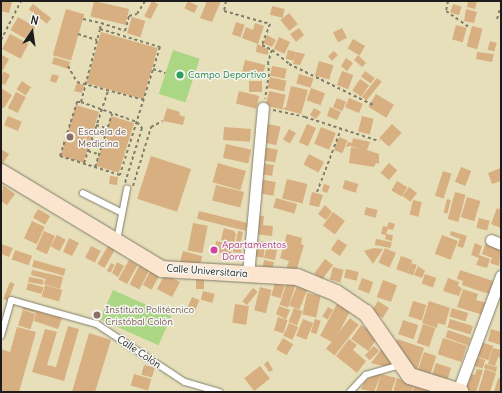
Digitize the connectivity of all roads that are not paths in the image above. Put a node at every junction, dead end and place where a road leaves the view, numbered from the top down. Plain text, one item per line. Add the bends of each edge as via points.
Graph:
1 (263, 108) road end
2 (1, 172) edge
3 (127, 189) road end
4 (84, 193) dead end
5 (121, 212) junction
6 (116, 242) junction
7 (248, 275) junction
8 (501, 276) edge
9 (1, 336) edge
10 (403, 364) junction
11 (460, 391) edge
12 (220, 392) edge
13 (350, 392) edge

1 - 7 street
2 - 6 street, Calle Universitaria
3 - 5 lane
4 - 5 lane
5 - 6 lane
6 - 7 street, Calle Universitaria via 162,269
7 - 10 street, Calle Universitaria via 297,277 336,293 366,313
8 - 11 street
9 - 12 lane, Calle Colón via 11,300 97,324 185,382
10 - 11 street via 410,376
10 - 13 lane via 366,375

